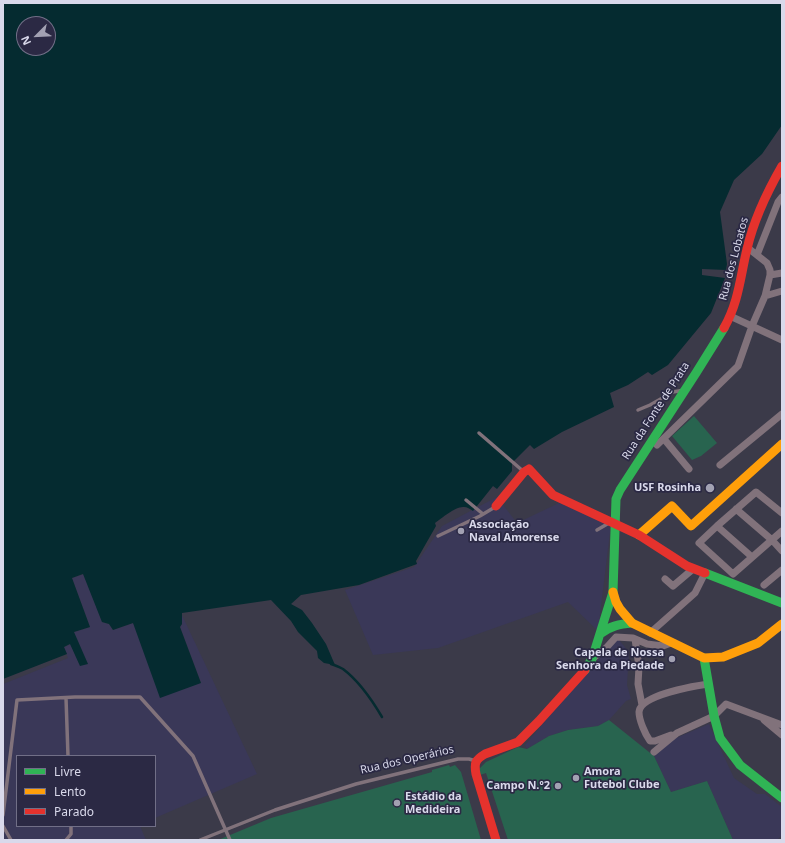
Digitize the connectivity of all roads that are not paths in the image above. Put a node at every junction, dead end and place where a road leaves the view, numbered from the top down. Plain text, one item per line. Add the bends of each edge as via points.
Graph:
1 (782, 166) edge
2 (782, 197) edge
3 (748, 248) junction
4 (757, 255) junction
5 (782, 273) edge
6 (770, 276) junction
7 (782, 291) edge
8 (765, 296) junction
9 (730, 316) junction
10 (752, 326) junction
11 (782, 340) edge
12 (685, 390) junction
13 (638, 410) dead end
14 (782, 414) edge
15 (479, 433) dead end
16 (664, 438) junction
17 (652, 440) junction
18 (782, 444) edge
19 (720, 465) dead end
20 (689, 469) dead end
21 (524, 472) junction
22 (466, 500) dead end
23 (496, 506) joint
24 (736, 509) junction
25 (782, 513) edge
26 (483, 514) junction
27 (613, 522) junction
28 (717, 526) junction
29 (597, 530) dead end
30 (782, 531) edge
31 (639, 535) junction
32 (438, 536) dead end
33 (772, 540) junction
34 (782, 551) edge
35 (752, 557) junction
36 (693, 568) junction
37 (782, 570) edge
38 (705, 573) junction
39 (665, 579) dead end
40 (764, 585) dead end
41 (613, 592) junction
42 (781, 601) edge
43 (632, 623) junction
44 (782, 624) edge
45 (650, 632) junction
46 (600, 634) junction
47 (635, 639) junction
48 (671, 642) junction
49 (704, 658) junction
50 (592, 659) junction
51 (708, 684) junction
52 (66, 698) junction
53 (642, 705) junction
54 (714, 716) junction
55 (759, 716) junction
56 (782, 725) edge
57 (676, 733) junction
58 (782, 735) edge
59 (654, 752) dead end
60 (68, 755) edge
61 (476, 761) junction
62 (782, 798) edge
63 (3, 815) edge
64 (3, 826) edge
65 (71, 827) edge
66 (225, 830) junction
67 (11, 840) edge
68 (66, 840) edge
69 (200, 840) edge
70 (230, 840) edge
71 (496, 840) edge

1 - 3 street, Rua dos Lobatos via 761,208
2 - 4 street, Rua dos Lobatos
3 - 4 street
3 - 9 street, Rua dos Lobatos via 740,288
4 - 6 street via 767,263
5 - 6 street
6 - 8 street
7 - 8 street
8 - 10 street
9 - 10 street
9 - 12 street, Rua da Fonte de Prata
10 - 11 street
10 - 16 street via 738,366
12 - 13 lane via 672,392
12 - 17 street, Rua da Fonte de Prata
14 - 19 street
15 - 21 lane
16 - 17 street via 657,446
16 - 20 street
17 - 27 street, Rua da Fonte de Prata via 620,490
18 - 31 street via 691,526 672,506
21 - 23 street
21 - 27 street via 529,469 553,495
22 - 26 lane
23 - 26 lane
24 - 25 street via 756,492
24 - 28 street
24 - 33 street
26 - 32 lane
27 - 29 lane
27 - 31 street
27 - 41 street
28 - 35 street
28 - 35 street via 699,543 733,574
30 - 33 street
31 - 36 street
33 - 34 street
33 - 35 street
36 - 38 street
36 - 39 street via 672,586
37 - 40 street
38 - 42 street
38 - 45 street via 695,593
41 - 43 street via 618,607
41 - 46 street
43 - 45 street
43 - 46 street via 606,628
44 - 49 street via 758,643 723,657
45 - 48 street
46 - 50 street
47 - 48 street via 663,646
47 - 50 street via 616,637
47 - 53 street
48 - 49 street
49 - 51 street
50 - 61 street via 583,673 518,742 485,754
51 - 53 street via 662,694
51 - 54 street
52 - 60 lane
52 - 63 lane via 16,700
52 - 66 lane via 140,697 193,756
53 - 57 street via 639,711 645,734 650,741
54 - 55 street via 726,704
54 - 57 street
54 - 62 street via 720,738 740,765
55 - 56 street
55 - 58 street
57 - 59 street
61 - 66 lane, Rua dos Operários via 458,759 356,784 275,810
61 - 71 street via 476,774
64 - 67 lane
65 - 68 lane via 71,834
66 - 69 lane, Rua dos Operários
66 - 70 lane

